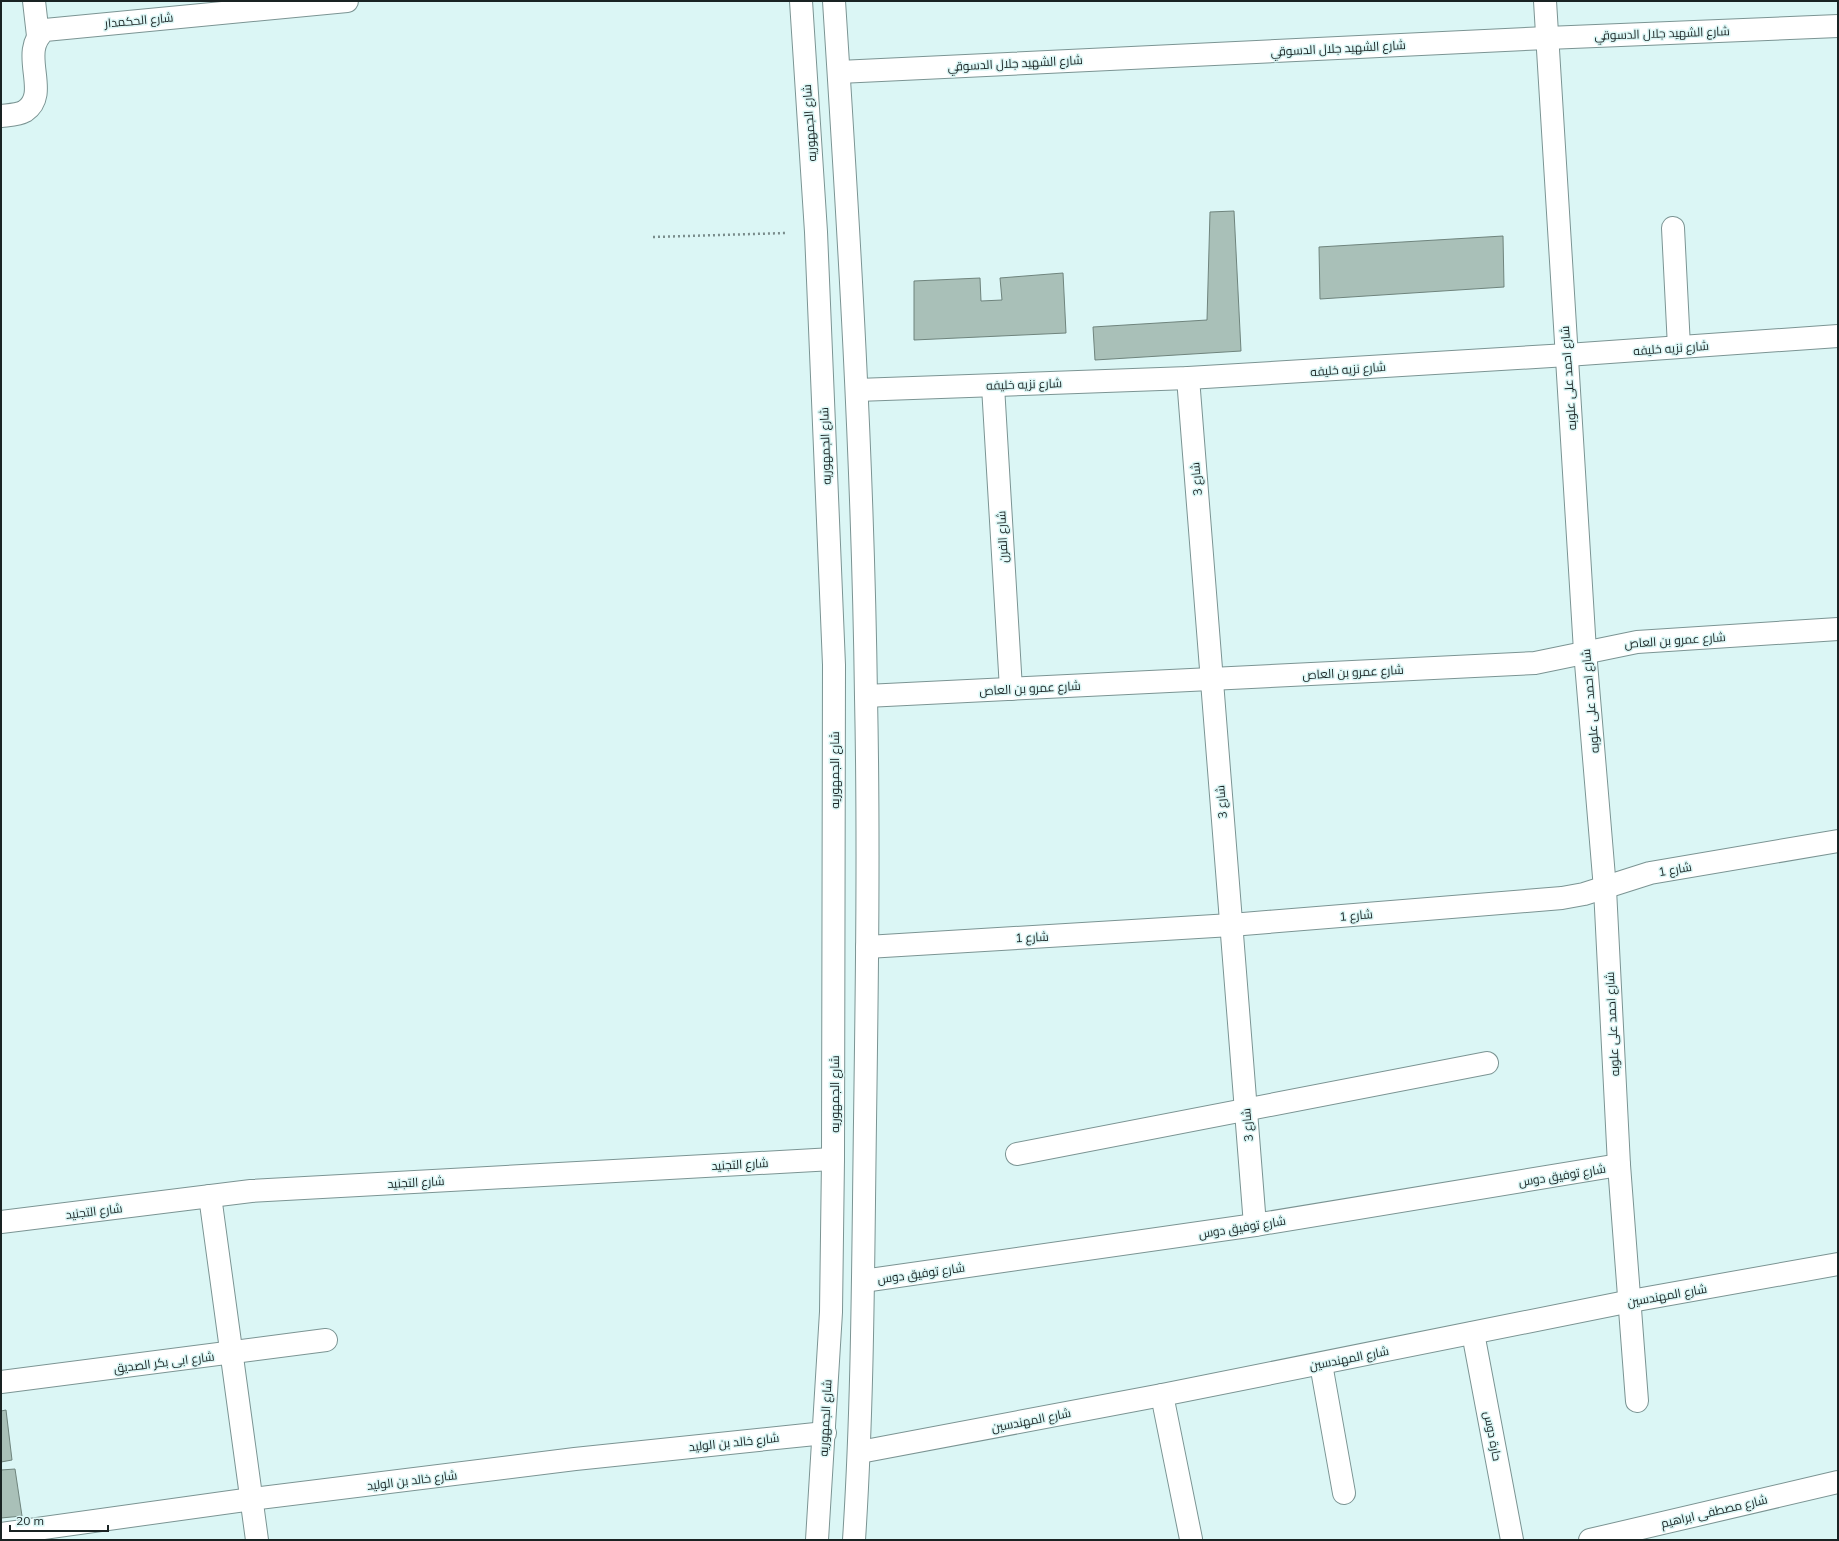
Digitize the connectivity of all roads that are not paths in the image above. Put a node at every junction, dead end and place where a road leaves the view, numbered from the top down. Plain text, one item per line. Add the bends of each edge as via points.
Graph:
1 (34, 1) edge
2 (347, 1) edge
3 (801, 1) edge
4 (834, 1) edge
5 (1544, 1) edge
6 (276, 4) edge
7 (1838, 26) edge
8 (38, 36) junction
9 (1547, 38) junction
10 (839, 72) junction
11 (1, 116) edge
12 (1673, 228) dead end
13 (1838, 336) edge
14 (1679, 347) junction
15 (1566, 355) junction
16 (1188, 378) junction
17 (993, 386) junction
18 (857, 390) junction
19 (1838, 629) edge
20 (1586, 651) junction
21 (1211, 680) junction
22 (1012, 689) junction
23 (866, 696) junction
24 (1838, 841) edge
25 (1605, 888) junction
26 (1231, 925) junction
27 (867, 947) junction
28 (1487, 1063) dead end
29 (1245, 1110) junction
30 (1017, 1154) dead end
31 (833, 1159) junction
32 (1619, 1165) junction
33 (210, 1196) junction
34 (1, 1222) edge
35 (1255, 1225) junction
36 (1838, 1264) edge
37 (863, 1281) junction
38 (1631, 1301) junction
39 (1473, 1333) junction
40 (326, 1340) dead end
41 (231, 1353) junction
42 (1321, 1364) junction
43 (1, 1382) edge
44 (1162, 1395) junction
45 (1637, 1401) dead end
46 (825, 1433) junction
47 (860, 1452) junction
48 (1838, 1482) edge
49 (1344, 1493) dead end
50 (252, 1499) junction
51 (1, 1534) edge
52 (1190, 1539) dead end
53 (257, 1540) edge
54 (817, 1540) edge
55 (854, 1540) edge
56 (1512, 1540) edge
57 (1590, 1540) edge

1 - 8 street
2 - 6 street, شارع الحكمدار
3 - 31 street, شارع الجمهوريه via 816,232 834,665
4 - 10 street
5 - 9 street, شارع احمد على علوبه
6 - 8 street, شارع الحكمدار via 55,28 46,30
7 - 9 street, شارع الشهيد جلال الدسوقي
8 - 11 street via 33,49 36,93 34,100 24,112
9 - 10 street, شارع الشهيد جلال الدسوقي
9 - 15 street, شارع احمد على علوبه
10 - 18 street
12 - 14 street
13 - 14 street, شارع نزيه خليفه
14 - 15 street, شارع نزيه خليفه
15 - 16 street, شارع نزيه خليفه
15 - 20 street, شارع احمد على علوبه
16 - 17 street, شارع نزيه خليفه
16 - 21 street, شارع 3
17 - 18 street, شارع نزيه خليفه
17 - 22 street, شارع الفرن
18 - 23 street
19 - 20 street, شارع عمرو بن العاص via 1637,642
20 - 21 street, شارع عمرو بن العاص via 1534,663
20 - 25 street, شارع احمد على علوبه
21 - 22 street, شارع عمرو بن العاص
21 - 26 street, شارع 3
22 - 23 street, شارع عمرو بن العاص
23 - 27 street
24 - 25 street, شارع 1 via 1650,873
25 - 26 street, شارع 1 via 1562,898
25 - 32 street, شارع احمد على علوبه
26 - 27 street, شارع 1
26 - 29 street, شارع 3
27 - 37 street
28 - 29 street
29 - 30 street
29 - 35 street, شارع 3
31 - 33 street, شارع التجنيد via 259,1191
31 - 46 street, شارع الجمهوريه via 831,1312
32 - 35 street, شارع توفيق دوس
32 - 38 street, شارع احمد على علوبه
33 - 34 street, شارع التجنيد
33 - 41 street
35 - 37 street, شارع توفيق دوس
36 - 38 street, شارع المهندسين
37 - 47 street
38 - 39 street, شارع المهندسين
38 - 45 street, شارع احمد على علوبه
39 - 42 street, شارع المهندسين
39 - 56 street, حارة دوس
40 - 41 street, شارع ابى بكر الصديق
41 - 43 street, شارع ابى بكر الصديق
41 - 50 street
42 - 44 street, شارع المهندسين
42 - 49 street
44 - 47 street, شارع المهندسين
44 - 52 street
46 - 50 street, شارع خالد بن الوليد via 575,1459
46 - 54 street, شارع الجمهوريه
47 - 55 street
48 - 57 street, شارع مصطفى ابراهيم
50 - 51 street, شارع خالد بن الوليد
50 - 53 street

